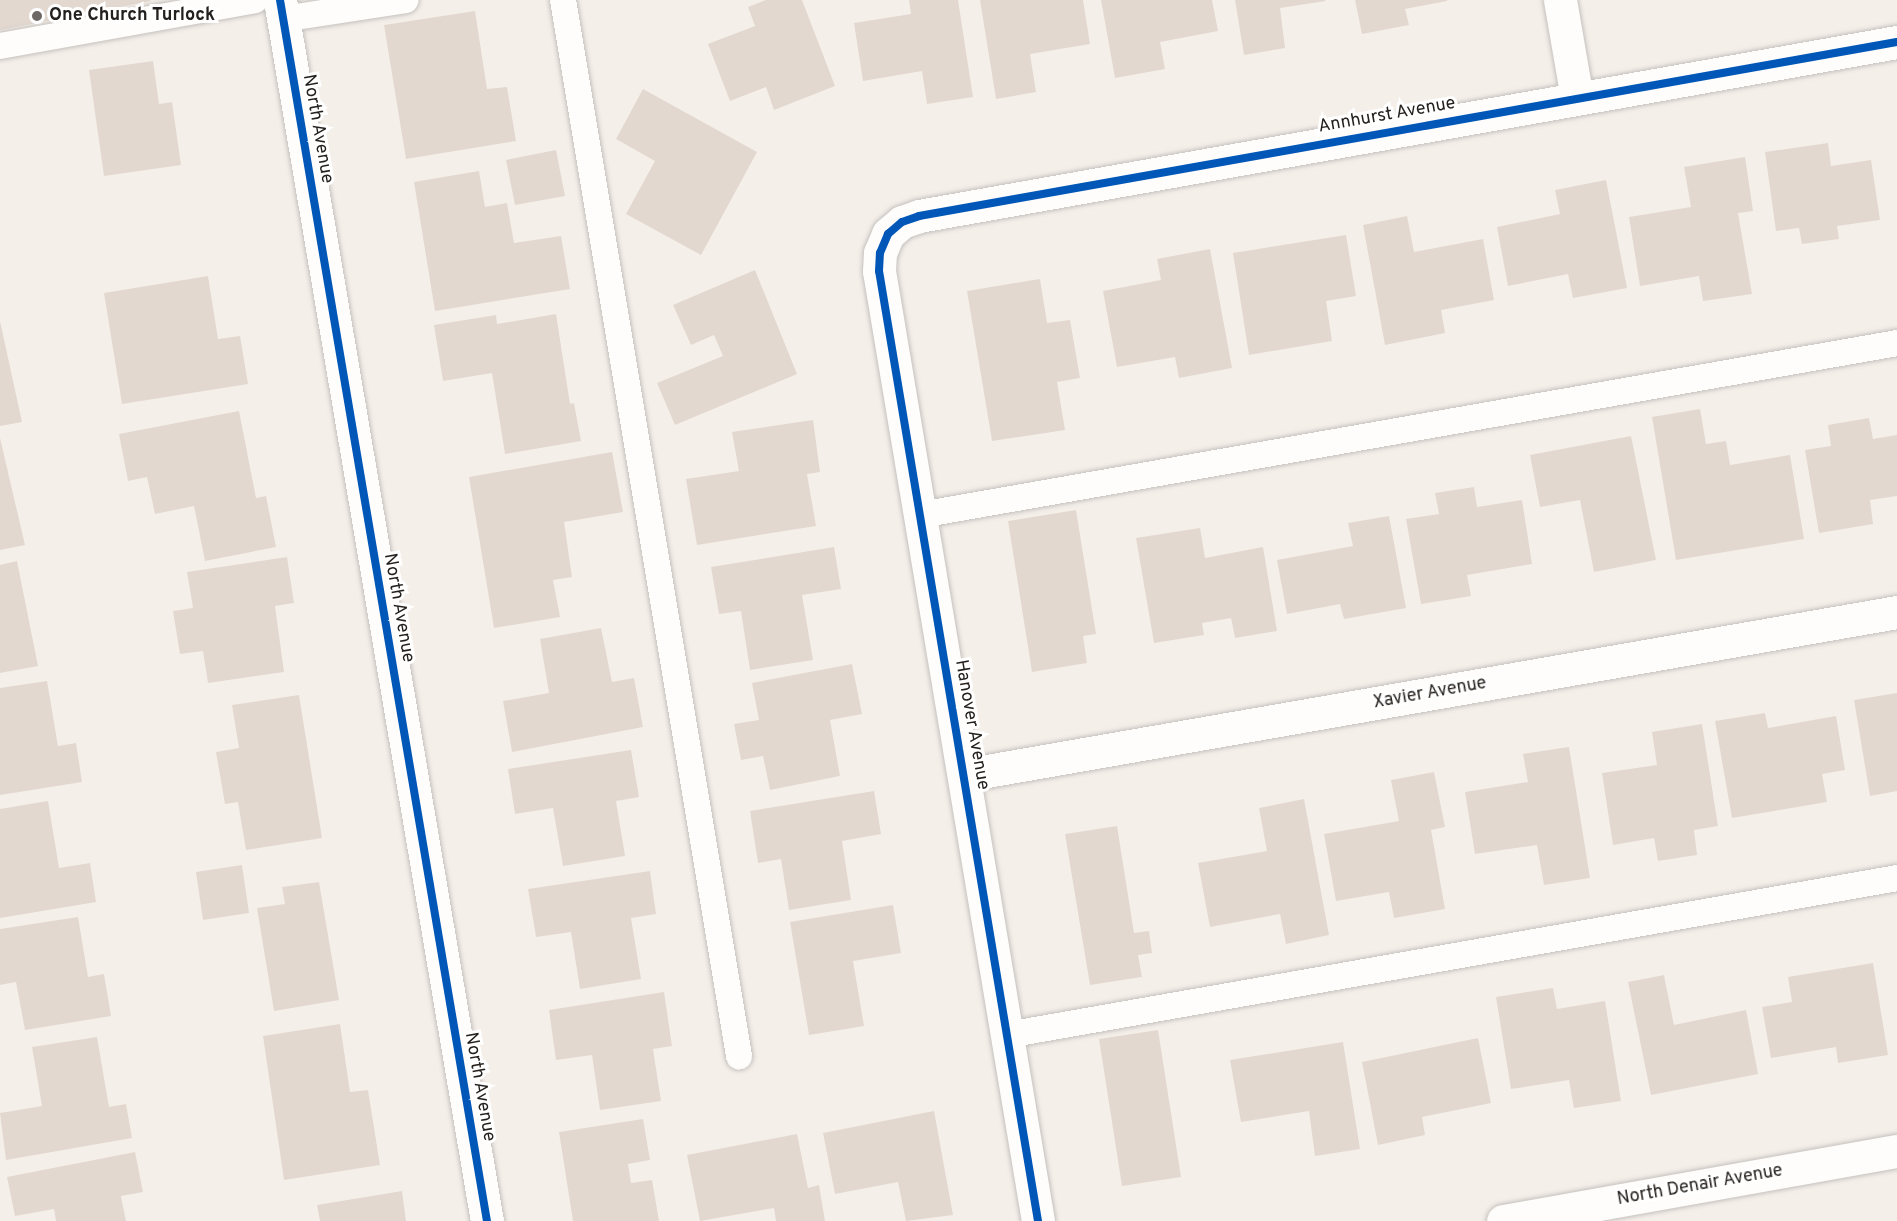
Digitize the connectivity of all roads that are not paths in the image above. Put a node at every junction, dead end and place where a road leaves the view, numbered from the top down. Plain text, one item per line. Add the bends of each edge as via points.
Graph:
1 (255, 0) edge
2 (406, 0) edge
3 (563, 0) edge
4 (1560, 0) edge
5 (282, 10) edge
6 (1897, 42) edge
7 (0, 46) edge
8 (1577, 98) junction
9 (888, 234) joint
10 (1897, 343) edge
11 (920, 516) junction
12 (1897, 612) edge
13 (964, 775) junction
14 (1897, 878) edge
15 (1007, 1035) junction
16 (739, 1056) dead end
17 (1897, 1151) edge
18 (487, 1221) edge
19 (1038, 1221) edge
20 (1503, 1221) edge

1 - 7 lane
2 - 5 lane
3 - 16 lane
4 - 8 street
5 - 18 street, North Avenue
6 - 8 street, Annhurst Avenue
8 - 9 street, Annhurst Avenue via 919,216 902,222
9 - 11 street, Hanover Avenue via 880,254 879,271
10 - 11 lane
11 - 13 street, Hanover Avenue
12 - 13 street, Xavier Avenue
13 - 15 street, Hanover Avenue
14 - 15 lane
15 - 19 street, Hanover Avenue
17 - 20 street, North Denair Avenue

